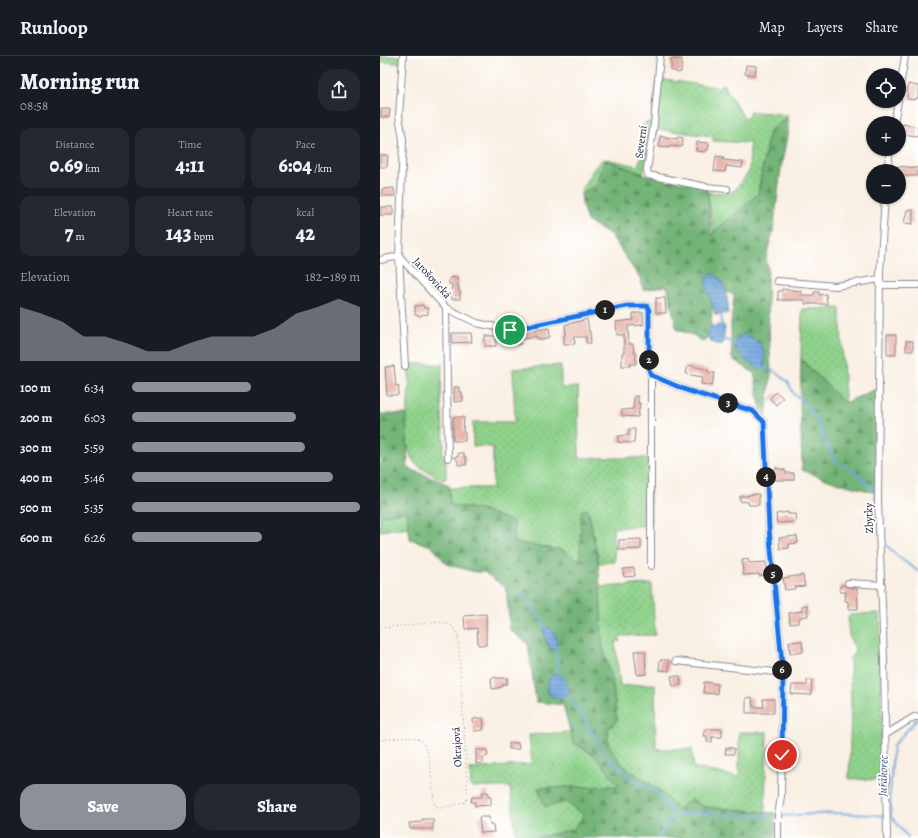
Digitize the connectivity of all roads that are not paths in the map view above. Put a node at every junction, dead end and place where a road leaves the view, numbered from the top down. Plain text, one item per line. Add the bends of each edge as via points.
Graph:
1 (403, 56) edge
2 (660, 56) edge
3 (905, 56) edge
4 (903, 68) edge
5 (727, 189) dead end
6 (885, 204) edge
7 (399, 256) junction
8 (380, 260) edge
9 (777, 281) dead end
10 (880, 282) junction
11 (918, 285) edge
12 (446, 308) junction
13 (405, 366) dead end
14 (651, 375) junction
15 (448, 458) dead end
16 (651, 566) dead end
17 (848, 583) dead end
18 (882, 584) junction
19 (676, 661) dead end
20 (783, 673) junction
21 (918, 717) edge
22 (885, 735) junction
23 (778, 838) edge
24 (887, 838) edge

1 - 7 street via 399,116 403,139
2 - 5 street, Severní via 648,175
3 - 4 street
6 - 10 street, Zbytky
7 - 8 street, Jarošovická
7 - 12 street, Jarošovická
7 - 13 street
9 - 10 street via 836,286
10 - 11 street
10 - 18 street, Zbytky via 878,501
12 - 14 street, Jarošovická via 477,323 510,330 627,306 647,306
12 - 15 street
14 - 16 street
14 - 20 street via 686,390 753,411 764,422 769,529
17 - 18 street
18 - 22 street, Zbytky
19 - 20 street
20 - 23 street
21 - 22 street
22 - 24 street, Zbytky

